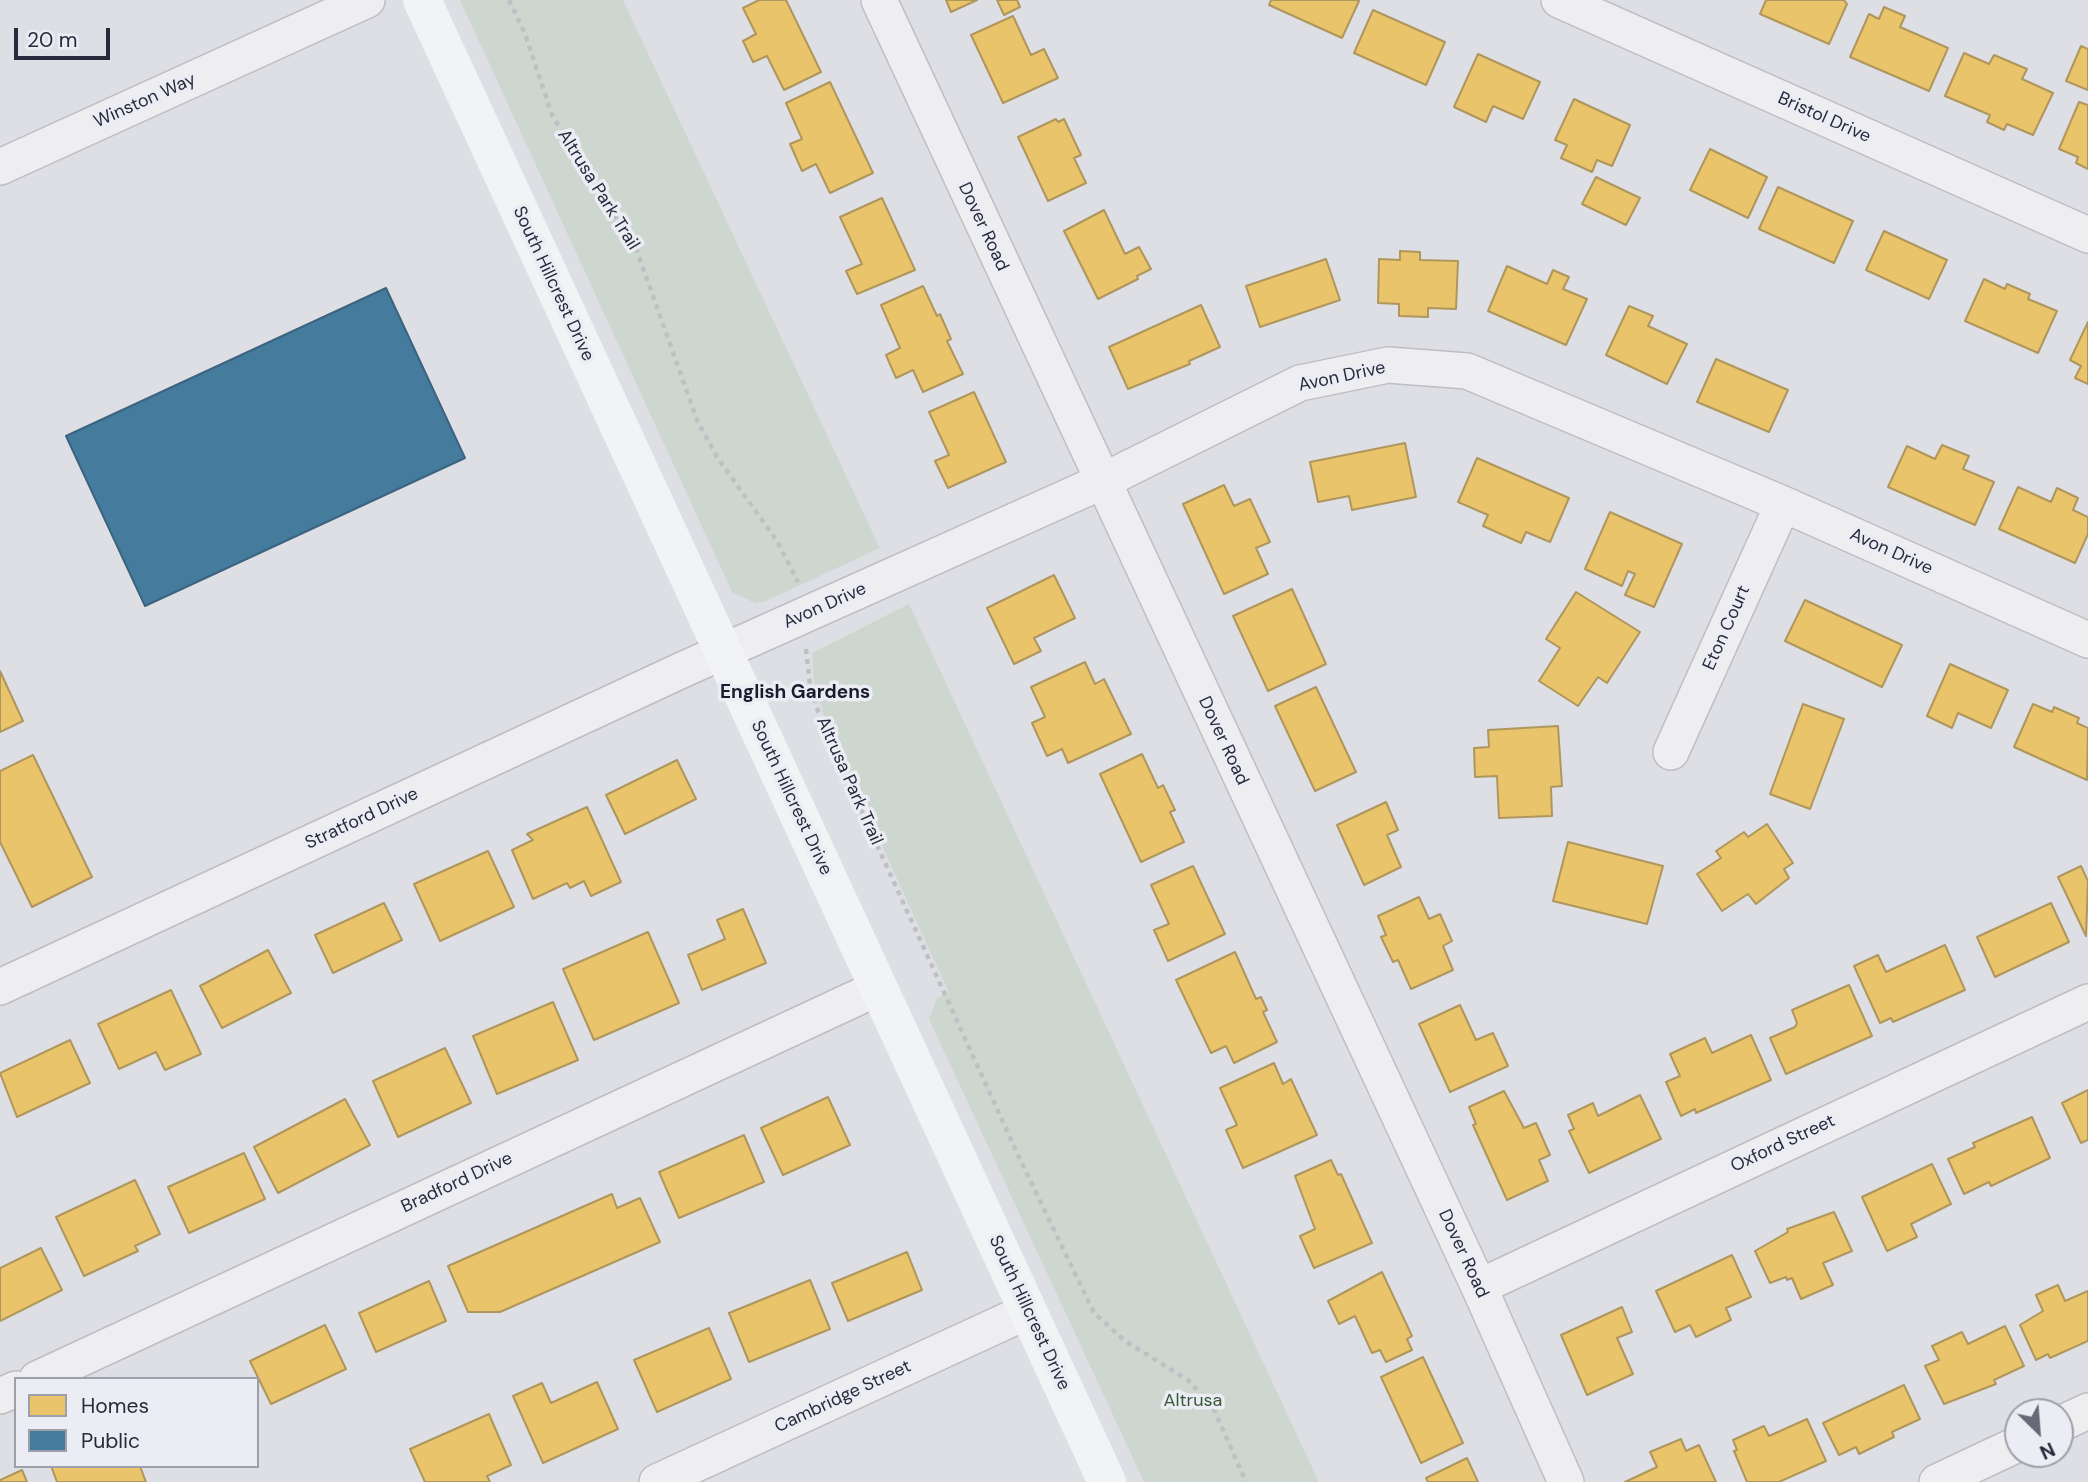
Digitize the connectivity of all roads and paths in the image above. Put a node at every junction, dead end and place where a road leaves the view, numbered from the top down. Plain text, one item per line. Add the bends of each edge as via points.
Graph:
1 (367, 0) edge
2 (422, 0) edge
3 (509, 0) edge
4 (879, 0) edge
5 (1559, 0) edge
6 (0, 167) edge
7 (2088, 235) edge
8 (1101, 482) junction
9 (1783, 504) junction
10 (802, 616) junction
11 (2088, 640) edge
12 (724, 652) junction
13 (1671, 752) dead end
14 (0, 987) edge
15 (877, 988) junction
16 (2088, 1002) edge
17 (1479, 1287) junction
18 (1028, 1311) junction
19 (41, 1377) edge
20 (2004, 1451) edge
21 (657, 1482) edge
22 (1107, 1482) edge
23 (1246, 1482) edge
24 (1566, 1482) edge
25 (1937, 1482) edge

1 - 6 street, Winston Way
2 - 12 street, South Hillcrest Drive
3 - 10 path, Altrusa Park Trail via 552,115 637,251 697,420 717,457 777,541 798,582
4 - 8 street, Dover Road
5 - 7 street, Bristol Drive
8 - 9 street, Avon Drive via 1300,383 1388,365 1467,371
8 - 10 street, Avon Drive
8 - 17 street, Dover Road
9 - 11 street, Avon Drive
9 - 13 street, Eton Court
10 - 12 street, Avon Drive
10 - 23 path, Altrusa Park Trail via 810,685 822,724 1094,1313 1125,1341 1188,1380 1205,1398
12 - 14 street, Stratford Drive
12 - 15 street, South Hillcrest Drive
15 - 18 street, South Hillcrest Drive
15 - 19 street, Bradford Drive
16 - 17 street, Oxford Street
17 - 24 street, Dover Road
18 - 21 street, Cambridge Street
18 - 22 street, South Hillcrest Drive
20 - 25 street

